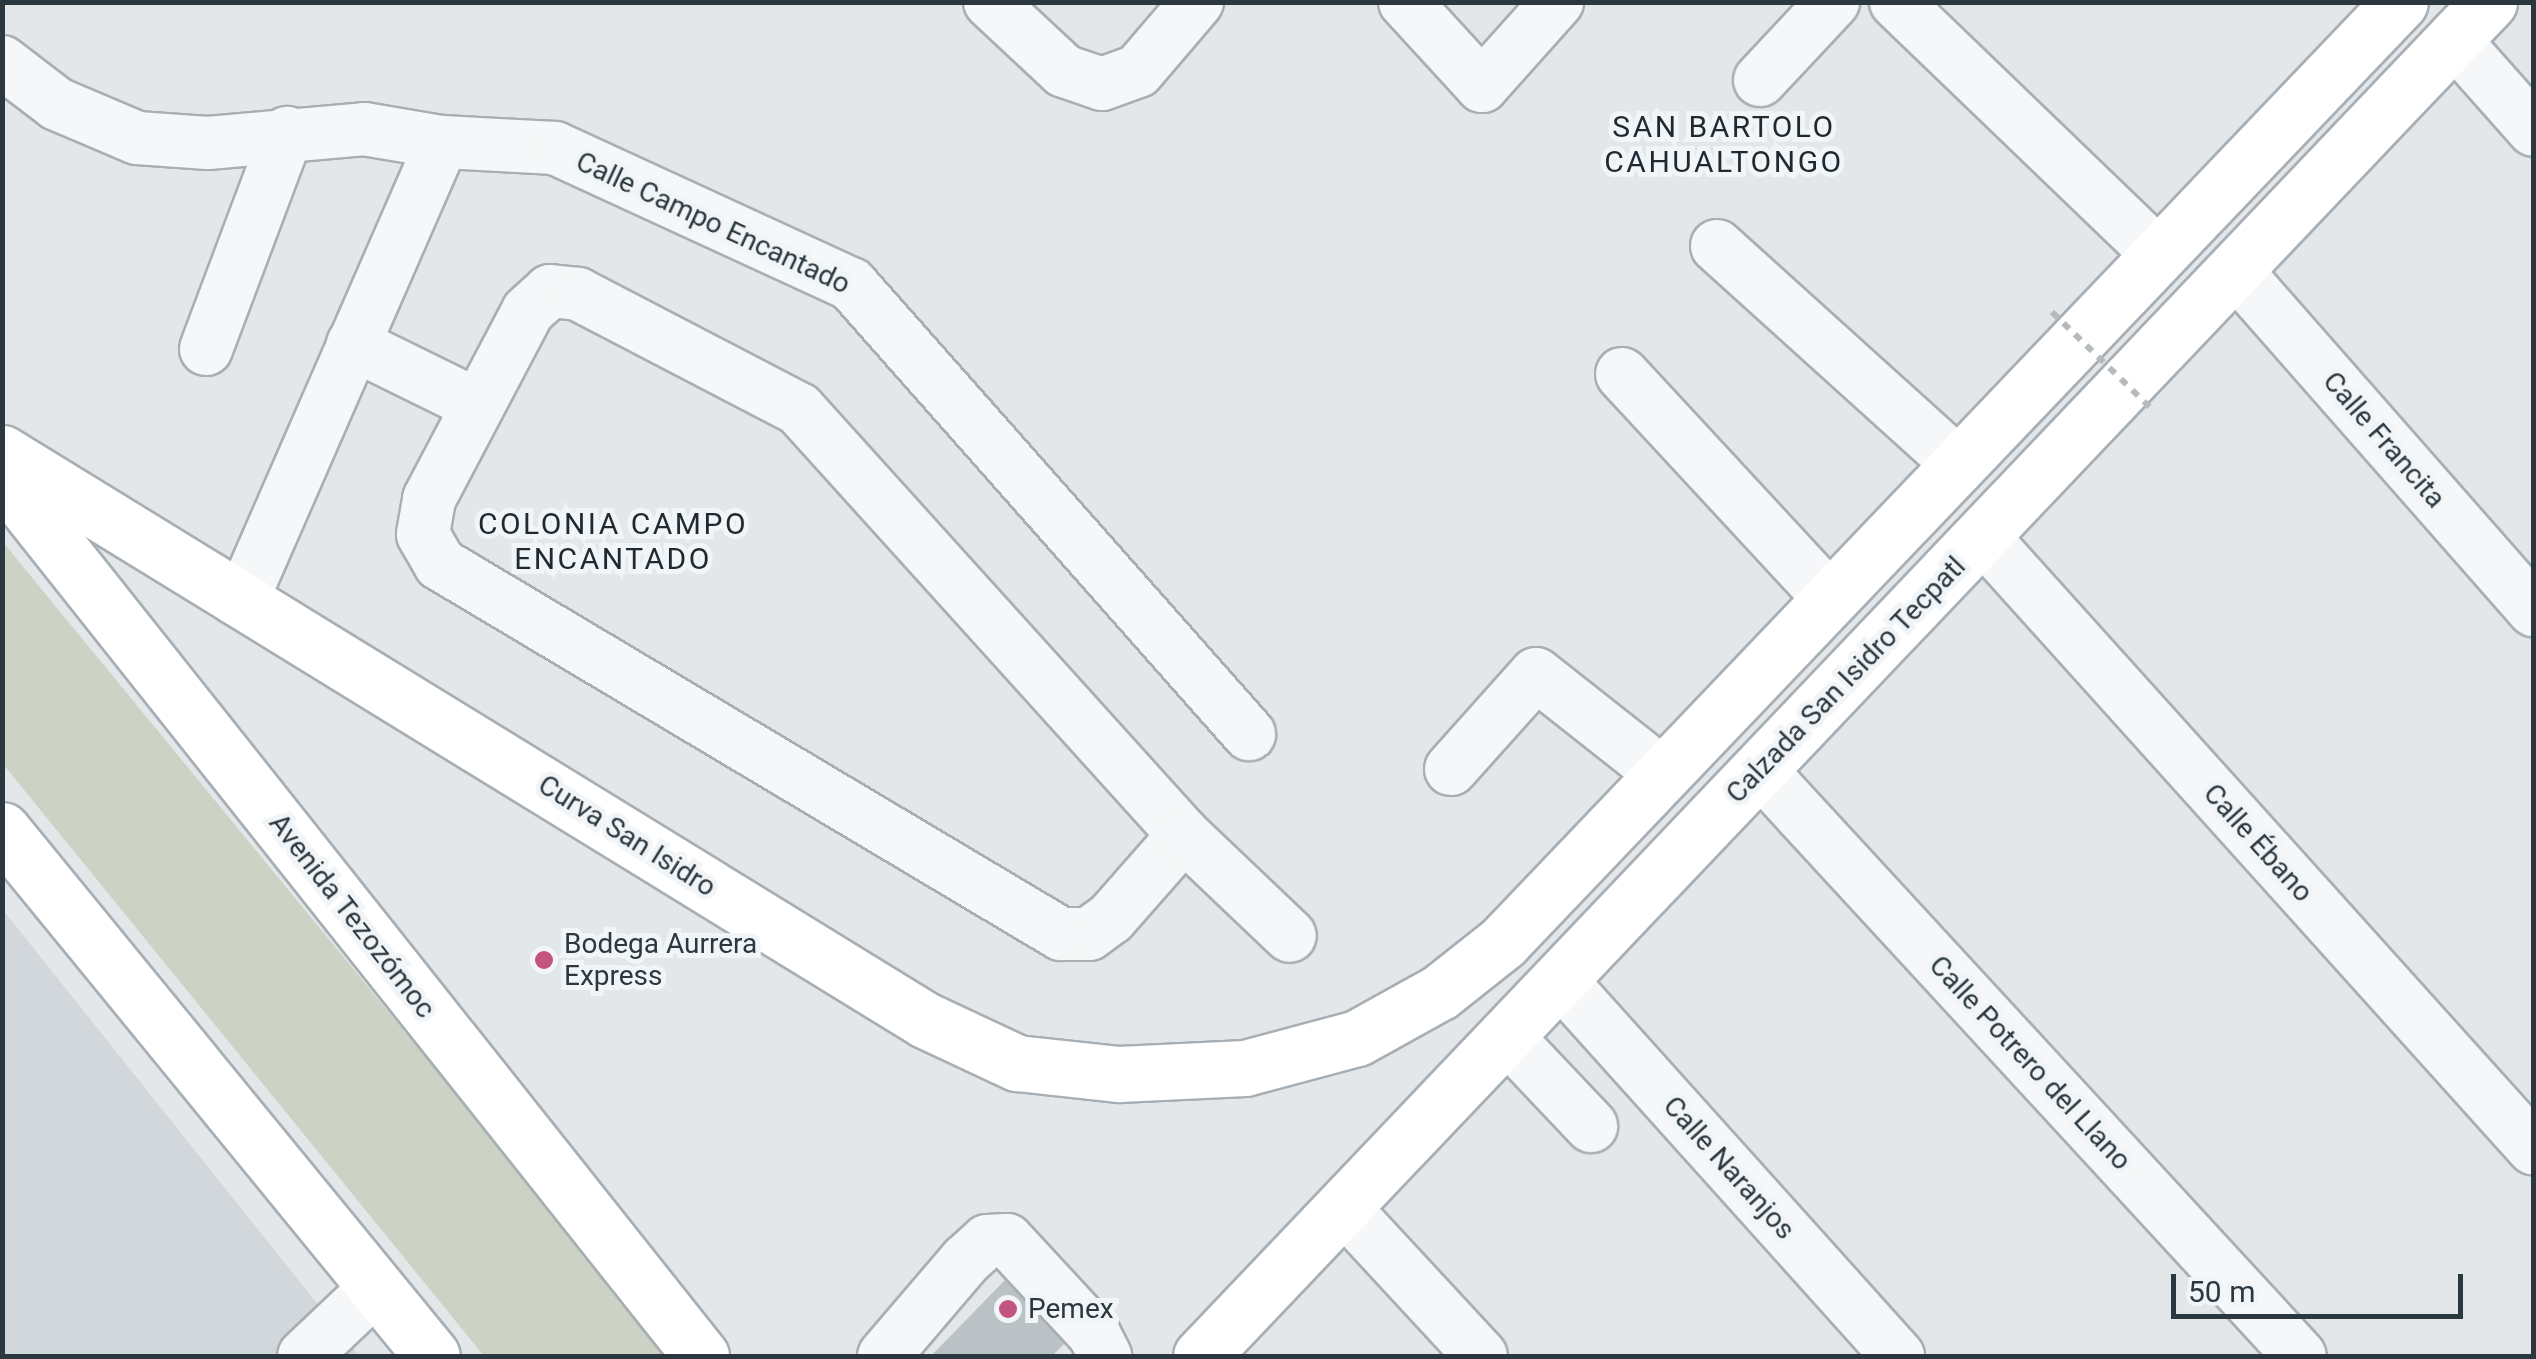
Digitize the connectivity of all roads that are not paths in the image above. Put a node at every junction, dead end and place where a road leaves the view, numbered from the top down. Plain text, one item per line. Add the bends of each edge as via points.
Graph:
1 (990, 2) edge
2 (1197, 2) edge
3 (1405, 2) edge
4 (1557, 2) edge
5 (1832, 2) edge
6 (1896, 2) edge
7 (2400, 2) edge
8 (2471, 21) edge
9 (2, 62) edge
10 (1760, 80) dead end
11 (2534, 130) edge
12 (287, 134) junction
13 (442, 142) junction
14 (1717, 246) dead end
15 (2159, 255) junction
16 (2235, 270) junction
17 (353, 344) junction
18 (206, 348) dead end
19 (1622, 374) dead end
20 (475, 404) junction
21 (2, 453) edge
22 (1959, 465) junction
23 (2, 476) edge
24 (1983, 537) junction
25 (242, 598) junction
26 (1831, 600) junction
27 (2534, 610) edge
28 (1249, 734) dead end
29 (1451, 769) dead end
30 (1759, 770) junction
31 (1664, 775) junction
32 (2, 830) edge
33 (1184, 835) junction
34 (1290, 936) dead end
35 (1560, 980) junction
36 (1506, 1036) junction
37 (1591, 1126) dead end
38 (2534, 1149) edge
39 (1344, 1207) junction
40 (376, 1288) junction
41 (1090, 1349) edge
42 (304, 1356) edge
43 (432, 1356) edge
44 (701, 1356) edge
45 (884, 1356) edge
46 (1201, 1356) edge
47 (1481, 1356) edge
48 (1898, 1356) edge
49 (2300, 1356) edge

1 - 2 street via 1064,71 1102,84 1138,71
3 - 4 street via 1482,86
5 - 10 street
6 - 15 street
7 - 15 main road
8 - 11 street
8 - 16 main road, Calzada San Isidro Tecpatl
9 - 12 street, Calle Campo Encantado via 57,104 137,138 208,143
12 - 13 street, Calle Campo Encantado via 364,130
12 - 18 street
13 - 17 street
13 - 28 street, Calle Campo Encantado via 554,148 852,284
14 - 22 street
15 - 22 main road
16 - 24 main road, Calzada San Isidro Tecpatl
16 - 27 street, Calle Francita
17 - 20 street
17 - 25 street
19 - 26 street
20 - 33 street via 528,312 550,291 578,294 799,409
20 - 33 street via 428,499 423,534 440,564 1061,934 1089,934 1111,918
21 - 25 main road, Curva San Isidro
22 - 26 main road
23 - 44 main road, Avenida Tezozómoc
24 - 30 main road, Calzada San Isidro Tecpatl
24 - 38 street, Calle Ébano
25 - 31 main road, Curva San Isidro via 925,1020 1016,1063 1119,1074 1245,1068 1357,1038 1440,992 1502,942
26 - 31 main road
29 - 31 street via 1536,674
30 - 35 main road, Calzada San Isidro Tecpatl
30 - 49 street, Calle Potrero del Llano
32 - 40 main road
33 - 34 street
35 - 36 main road, Calzada San Isidro Tecpatl
35 - 48 street, Calle Naranjos
36 - 37 street
36 - 39 main road, Calzada San Isidro Tecpatl
39 - 46 main road, Calzada San Isidro Tecpatl
39 - 47 street
40 - 42 street
40 - 43 main road
41 - 45 street via 1007,1240 986,1241

